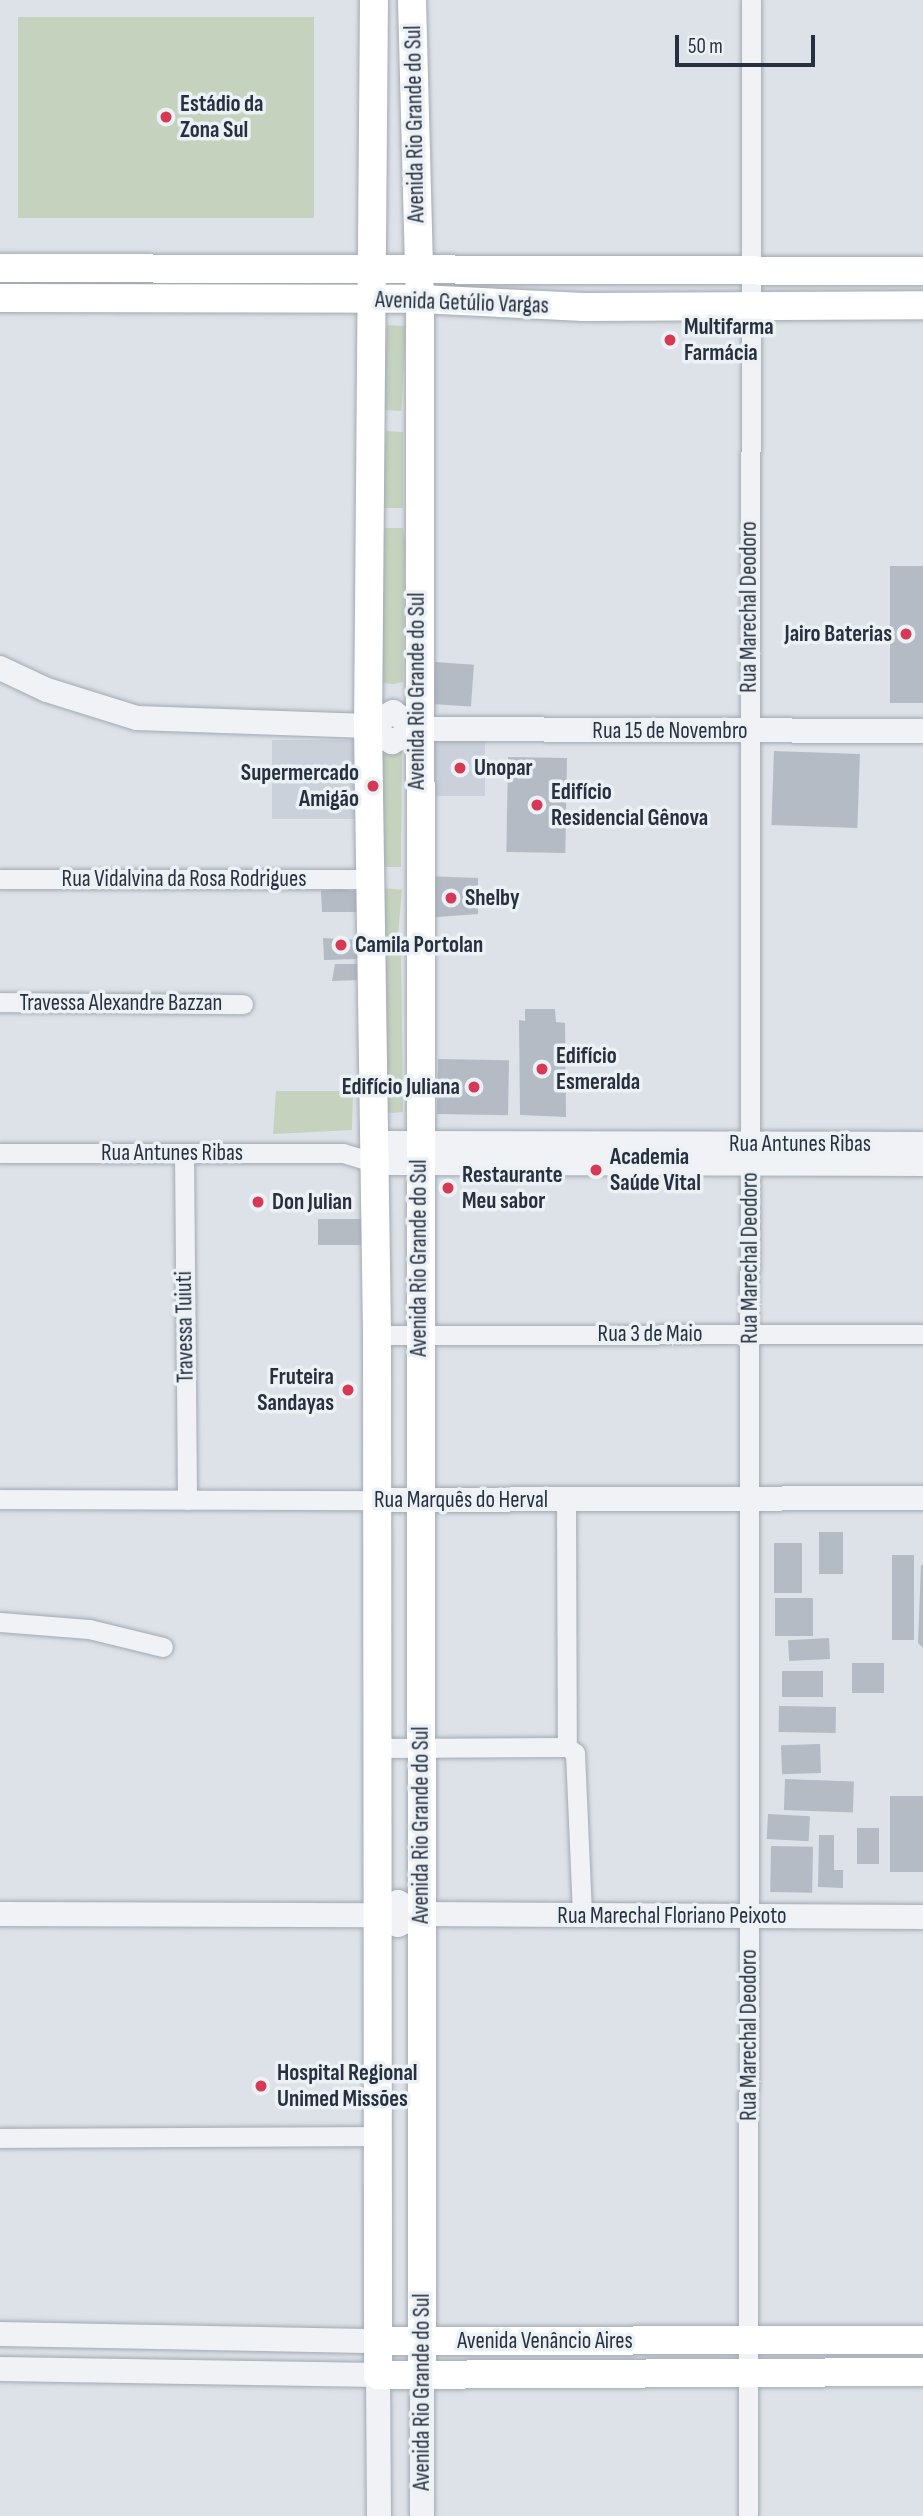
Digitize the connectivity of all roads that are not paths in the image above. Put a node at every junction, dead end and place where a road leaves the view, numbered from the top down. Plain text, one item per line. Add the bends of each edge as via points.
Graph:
1 (374, 0) edge
2 (412, 0) edge
3 (751, 0) edge
4 (415, 132) junction
5 (374, 134) junction
6 (375, 265) junction
7 (418, 266) junction
8 (0, 268) edge
9 (178, 268) junction
10 (749, 271) junction
11 (890, 271) junction
12 (923, 271) edge
13 (584, 272) junction
14 (0, 298) edge
15 (178, 298) junction
16 (420, 299) junction
17 (373, 300) junction
18 (923, 305) edge
19 (749, 306) junction
20 (890, 306) junction
21 (584, 307) junction
22 (418, 417) junction
23 (372, 419) junction
24 (417, 516) junction
25 (372, 518) junction
26 (0, 668) edge
27 (369, 726) junction
28 (417, 729) junction
29 (923, 731) edge
30 (749, 732) junction
31 (0, 879) edge
32 (369, 879) junction
33 (418, 951) junction
34 (370, 952) junction
35 (0, 1002) edge
36 (243, 1004) dead end
37 (923, 1144) edge
38 (0, 1153) edge
39 (184, 1153) junction
40 (374, 1153) junction
41 (418, 1153) junction
42 (750, 1154) junction
43 (923, 1164) edge
44 (751, 1334) junction
45 (923, 1334) edge
46 (377, 1335) junction
47 (419, 1336) junction
48 (923, 1498) edge
49 (0, 1499) edge
50 (751, 1499) junction
51 (187, 1500) junction
52 (377, 1500) junction
53 (421, 1500) junction
54 (566, 1500) junction
55 (0, 1622) edge
56 (163, 1647) dead end
57 (567, 1747) junction
58 (378, 1748) junction
59 (421, 1748) junction
60 (0, 1914) edge
61 (421, 1914) junction
62 (379, 1915) junction
63 (582, 1915) junction
64 (750, 1916) junction
65 (923, 1917) edge
66 (422, 2084) junction
67 (379, 2085) junction
68 (379, 2136) junction
69 (0, 2138) edge
70 (0, 2334) edge
71 (747, 2340) junction
72 (923, 2340) edge
73 (379, 2341) junction
74 (422, 2341) junction
75 (586, 2341) junction
76 (0, 2369) edge
77 (923, 2372) edge
78 (422, 2374) junction
79 (586, 2374) junction
80 (748, 2374) junction
81 (378, 2375) junction
82 (380, 2516) edge
83 (422, 2516) edge
84 (748, 2516) edge

1 - 5 main road, Avenida Rio Grande do Sul
2 - 4 main road, Avenida Rio Grande do Sul
3 - 10 street, Rua Marechal Deodoro
4 - 5 main road
4 - 7 main road, Avenida Rio Grande do Sul
5 - 6 main road, Avenida Rio Grande do Sul
6 - 7 main road, Avenida Getúlio Vargas
6 - 9 main road, Avenida Getúlio Vargas
6 - 17 main road, Avenida Rio Grande do Sul
7 - 13 main road, Avenida Getúlio Vargas
7 - 16 main road, Avenida Rio Grande do Sul
8 - 9 main road, Avenida Getúlio Vargas
9 - 15 main road
10 - 11 main road, Avenida Getúlio Vargas
10 - 13 main road, Avenida Getúlio Vargas
10 - 19 street, Rua Marechal Deodoro
11 - 12 main road, Avenida Getúlio Vargas
11 - 20 main road
13 - 21 main road
14 - 15 main road, Avenida Getúlio Vargas
15 - 17 main road, Avenida Getúlio Vargas
16 - 17 main road, Avenida Getúlio Vargas
16 - 21 main road, Avenida Getúlio Vargas
16 - 22 main road, Avenida Rio Grande do Sul
17 - 23 main road, Avenida Rio Grande do Sul
18 - 20 main road, Avenida Getúlio Vargas
19 - 20 main road, Avenida Getúlio Vargas
19 - 21 main road, Avenida Getúlio Vargas
19 - 30 street, Rua Marechal Deodoro
22 - 23 main road
22 - 24 main road, Avenida Rio Grande do Sul
23 - 25 main road, Avenida Rio Grande do Sul
24 - 25 main road
24 - 28 main road, Avenida Rio Grande do Sul
25 - 27 main road, Avenida Rio Grande do Sul
26 - 27 street, Rua 15 de Novembro via 58,694 137,718
27 - 28 street, Rua 15 de Novembro via 392,742
27 - 32 main road, Avenida Rio Grande do Sul
28 - 30 street, Rua 15 de Novembro
28 - 33 main road, Avenida Rio Grande do Sul
29 - 30 street, Rua 15 de Novembro
30 - 42 street, Rua Marechal Deodoro
31 - 32 street, Rua Vidalvina da Rosa Rodrigues
32 - 34 main road, Avenida Rio Grande do Sul
33 - 34 main road
33 - 41 main road, Avenida Rio Grande do Sul
34 - 40 main road, Avenida Rio Grande do Sul
35 - 36 street, Travessa Alexandre Bazzan
37 - 42 street, Rua Antunes Ribas
38 - 39 street, Rua Antunes Ribas
39 - 40 street, Rua Antunes Ribas
39 - 51 street, Travessa Tuiuti
40 - 41 street, Rua Antunes Ribas
40 - 46 main road, Avenida Rio Grande do Sul
41 - 42 street, Rua Antunes Ribas
41 - 47 main road, Avenida Rio Grande do Sul
42 - 43 street, Rua Antunes Ribas
42 - 44 street, Rua Marechal Deodoro
44 - 45 street, Rua 3 de Maio
44 - 47 street, Rua 3 de Maio
44 - 50 street, Rua Marechal Deodoro
46 - 47 street, Rua 3 de Maio
46 - 52 main road, Avenida Rio Grande do Sul
47 - 53 main road, Avenida Rio Grande do Sul
48 - 50 street, Rua Marquês do Herval
49 - 51 street, Rua Marquês do Herval
50 - 54 street, Rua Marquês do Herval
50 - 64 street, Rua Marechal Deodoro
51 - 52 street, Rua Marquês do Herval
52 - 53 street, Rua Marquês do Herval
52 - 58 main road, Avenida Rio Grande do Sul
53 - 54 street, Rua Marquês do Herval
53 - 59 main road, Avenida Rio Grande do Sul
54 - 57 street
55 - 56 street via 89,1629
57 - 59 street
57 - 63 street via 579,1765
58 - 59 street
58 - 62 main road, Avenida Rio Grande do Sul
59 - 61 main road, Avenida Rio Grande do Sul
60 - 62 street, Rua Marechal Floriano Peixoto
61 - 62 street, Rua Marechal Floriano Peixoto via 398,1902
61 - 63 street, Rua Marechal Floriano Peixoto
61 - 66 main road, Avenida Rio Grande do Sul
62 - 67 main road, Avenida Rio Grande do Sul
63 - 64 street, Rua Marechal Floriano Peixoto
64 - 65 street, Rua Marechal Floriano Peixoto
64 - 71 street, Rua Marechal Deodoro
66 - 67 main road
66 - 74 main road, Avenida Rio Grande do Sul
67 - 68 main road, Avenida Rio Grande do Sul
68 - 69 street
68 - 73 main road, Avenida Rio Grande do Sul
70 - 73 street, Avenida Venâncio Aires
71 - 72 main road, Avenida Venâncio Aires
71 - 75 main road, Avenida Venâncio Aires
71 - 80 street, Rua Marechal Deodoro
73 - 74 main road, Avenida Venâncio Aires
73 - 81 main road, Avenida Rio Grande do Sul
74 - 75 main road, Avenida Venâncio Aires
74 - 78 main road, Avenida Rio Grande do Sul
75 - 79 main road
76 - 81 street, Avenida Venâncio Aires
77 - 80 main road, Avenida Venâncio Aires
78 - 79 main road, Avenida Venâncio Aires
78 - 81 main road, Avenida Venâncio Aires
78 - 83 street, Avenida Rio Grande do Sul
79 - 80 main road, Avenida Venâncio Aires
80 - 84 street, Rua Marechal Deodoro
81 - 82 street, Avenida Rio Grande do Sul

